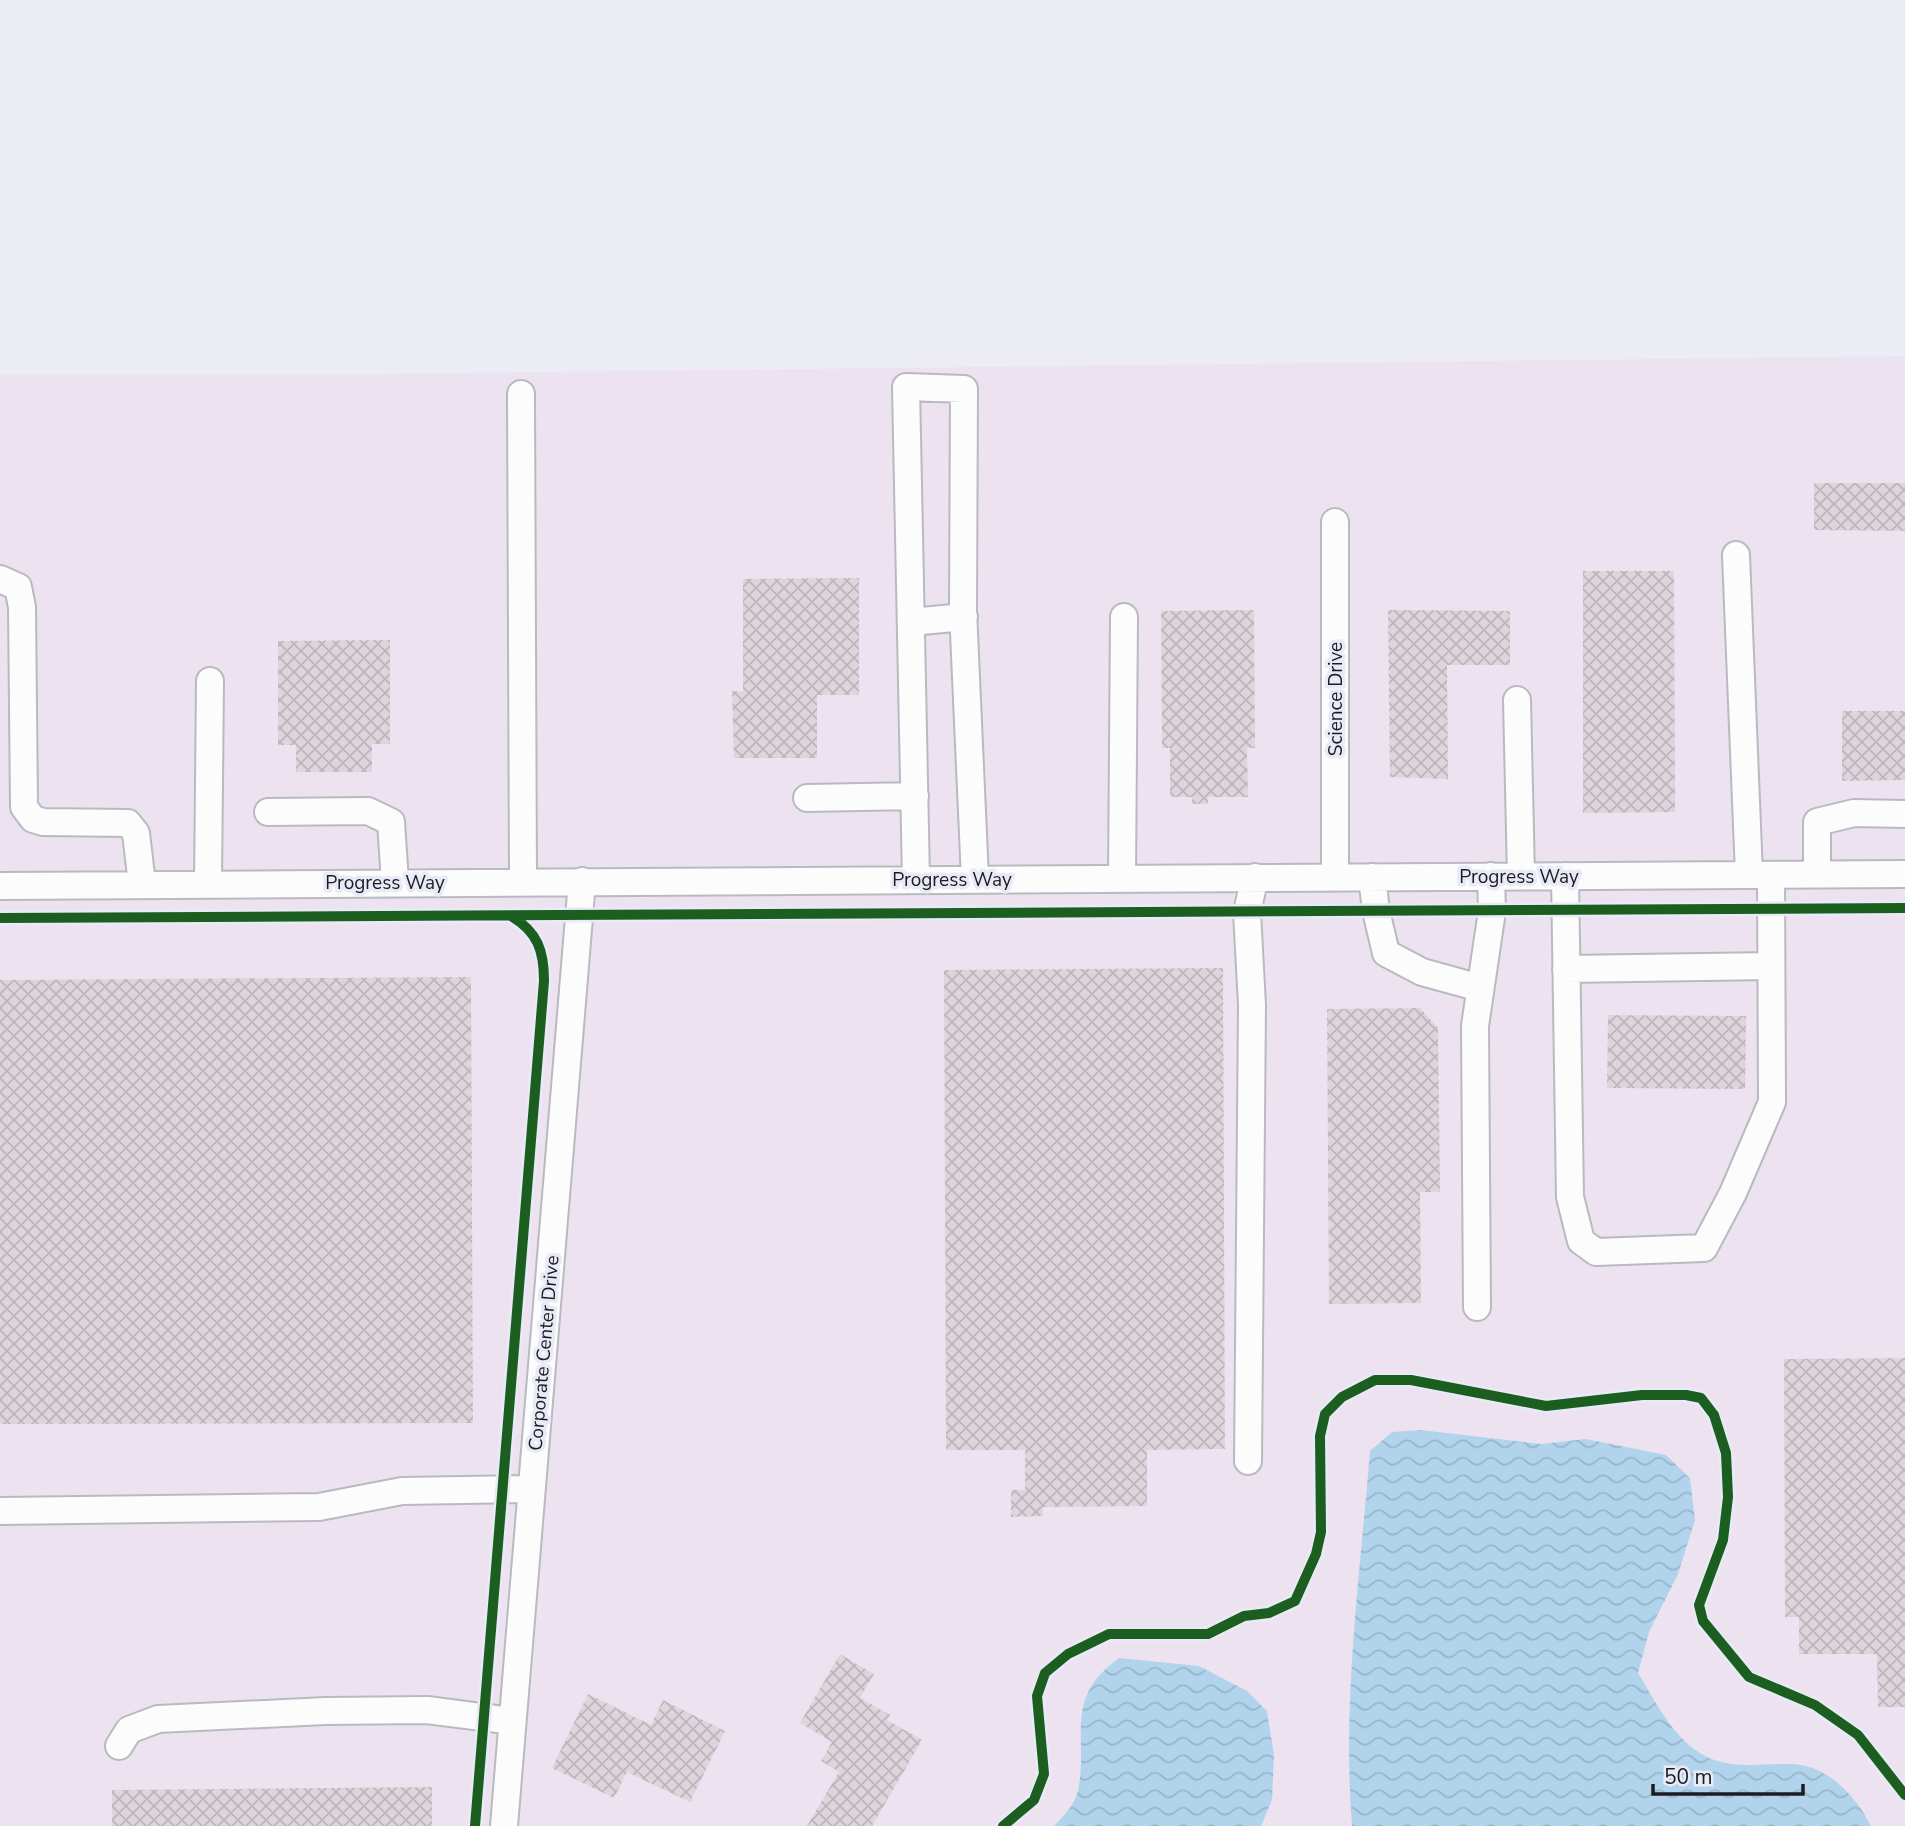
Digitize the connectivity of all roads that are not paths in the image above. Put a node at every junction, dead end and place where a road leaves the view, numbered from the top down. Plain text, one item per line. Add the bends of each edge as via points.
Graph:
1 (521, 394) dead end
2 (1335, 522) dead end
3 (1736, 555) dead end
4 (0, 579) edge
5 (964, 617) junction
6 (1124, 617) dead end
7 (911, 621) junction
8 (210, 681) dead end
9 (1517, 700) dead end
10 (915, 796) junction
11 (807, 798) dead end
12 (268, 812) dead end
13 (1905, 814) edge
14 (1817, 874) junction
15 (1905, 874) edge
16 (1760, 875) junction
17 (1491, 876) junction
18 (1521, 876) junction
19 (1565, 876) junction
20 (1255, 877) junction
21 (1335, 877) junction
22 (1372, 877) junction
23 (1122, 878) junction
24 (916, 879) junction
25 (975, 879) junction
26 (523, 881) junction
27 (582, 881) junction
28 (396, 882) junction
29 (208, 883) junction
30 (142, 884) junction
31 (0, 886) edge
32 (1771, 965) junction
33 (1566, 969) junction
34 (1480, 988) junction
35 (1477, 1307) dead end
36 (1248, 1461) dead end
37 (531, 1489) junction
38 (0, 1511) edge
39 (512, 1721) junction
40 (119, 1746) dead end
41 (503, 1826) edge

1 - 26 street
2 - 21 street, Science Drive
3 - 16 street
4 - 30 street via 18,587 22,607 24,807 33,819 43,822 128,823 136,833
5 - 7 street
5 - 7 street via 964,389 906,387
5 - 25 street
6 - 23 street
7 - 10 street
8 - 29 street
9 - 18 street
10 - 11 street
10 - 24 street
12 - 28 street via 368,811 391,822
13 - 14 street via 1854,813 1817,822
14 - 15 street, Progress Way
14 - 16 street, Progress Way
16 - 19 street, Progress Way
16 - 32 street
17 - 18 street, Progress Way
17 - 22 street, Progress Way
17 - 34 street via 1492,911
18 - 19 street, Progress Way
19 - 33 street
20 - 21 street, Progress Way
20 - 23 street, Progress Way
20 - 36 street via 1247,912 1252,1005
21 - 22 street, Progress Way
22 - 34 street via 1386,953 1422,972
23 - 25 street, Progress Way
24 - 25 street, Progress Way
24 - 27 street, Progress Way
26 - 27 street, Progress Way
26 - 28 street, Progress Way
27 - 37 street, Corporate Center Drive
28 - 29 street, Progress Way
29 - 30 street, Progress Way
30 - 31 street, Progress Way
32 - 33 street
32 - 33 street via 1772,1102 1704,1248 1596,1252 1581,1241 1570,1197
34 - 35 street via 1474,1075
37 - 38 street via 402,1491 319,1507
37 - 39 street, Corporate Center Drive
39 - 40 street via 427,1710 158,1720 129,1730
39 - 41 street, Corporate Center Drive

